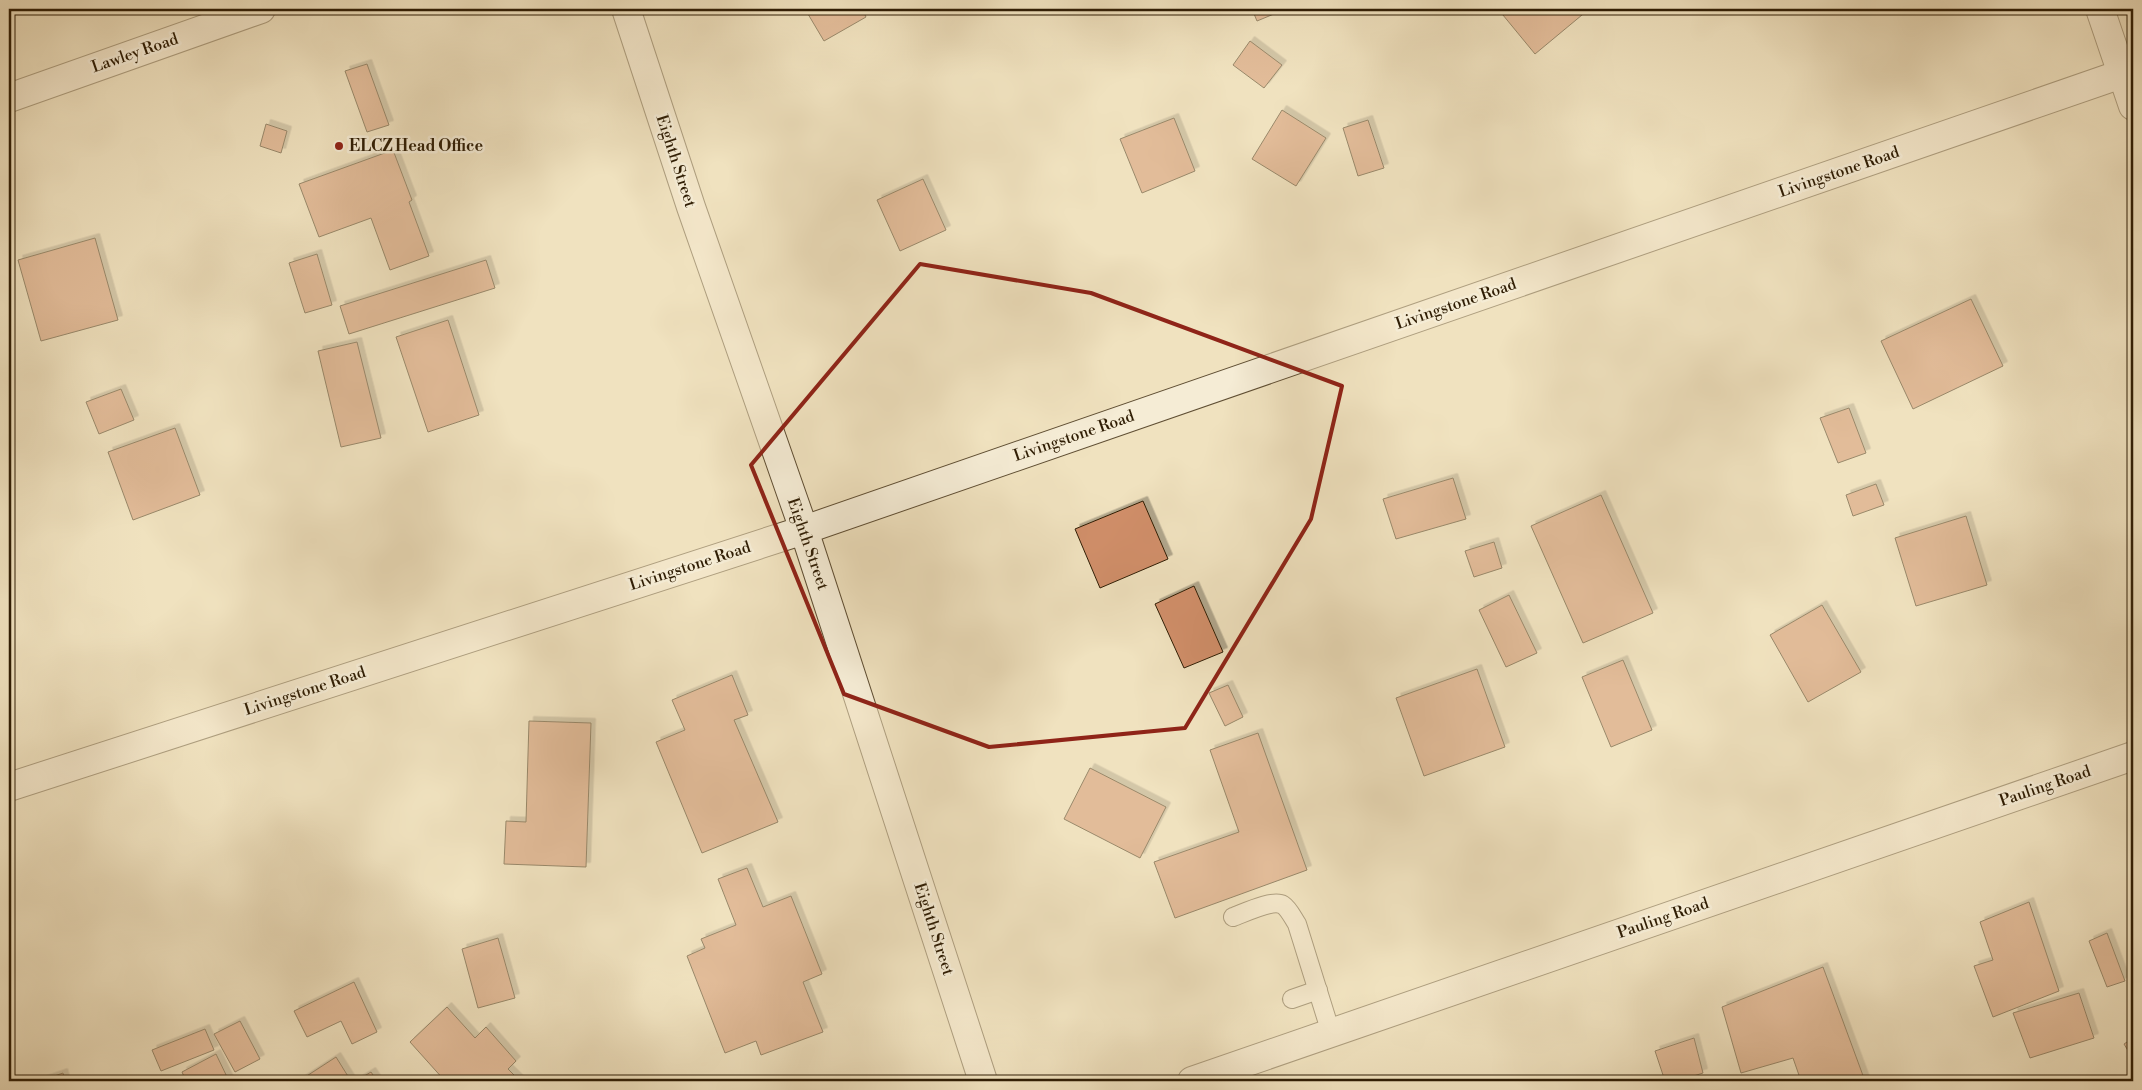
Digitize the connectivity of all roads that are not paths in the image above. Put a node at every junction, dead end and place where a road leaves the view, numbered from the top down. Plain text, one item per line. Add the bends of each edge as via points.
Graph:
1 (261, 9) edge
2 (626, 9) edge
3 (2100, 9) edge
4 (2128, 72) edge
5 (9, 98) edge
6 (2133, 106) edge
7 (804, 530) junction
8 (2133, 756) edge
9 (9, 787) edge
10 (1233, 917) dead end
11 (1318, 990) junction
12 (1292, 999) dead end
13 (1331, 1033) junction
14 (984, 1081) edge
15 (1192, 1081) edge

1 - 5 street, Lawley Road
2 - 7 street, Eighth Street via 694,216
3 - 4 street
4 - 6 street
4 - 7 street, Livingstone Road
7 - 9 street, Livingstone Road
7 - 14 street, Eighth Street
8 - 13 street, Pauling Road
10 - 11 lane via 1272,904 1282,905 1297,924
11 - 12 lane
11 - 13 lane
13 - 15 street, Pauling Road

